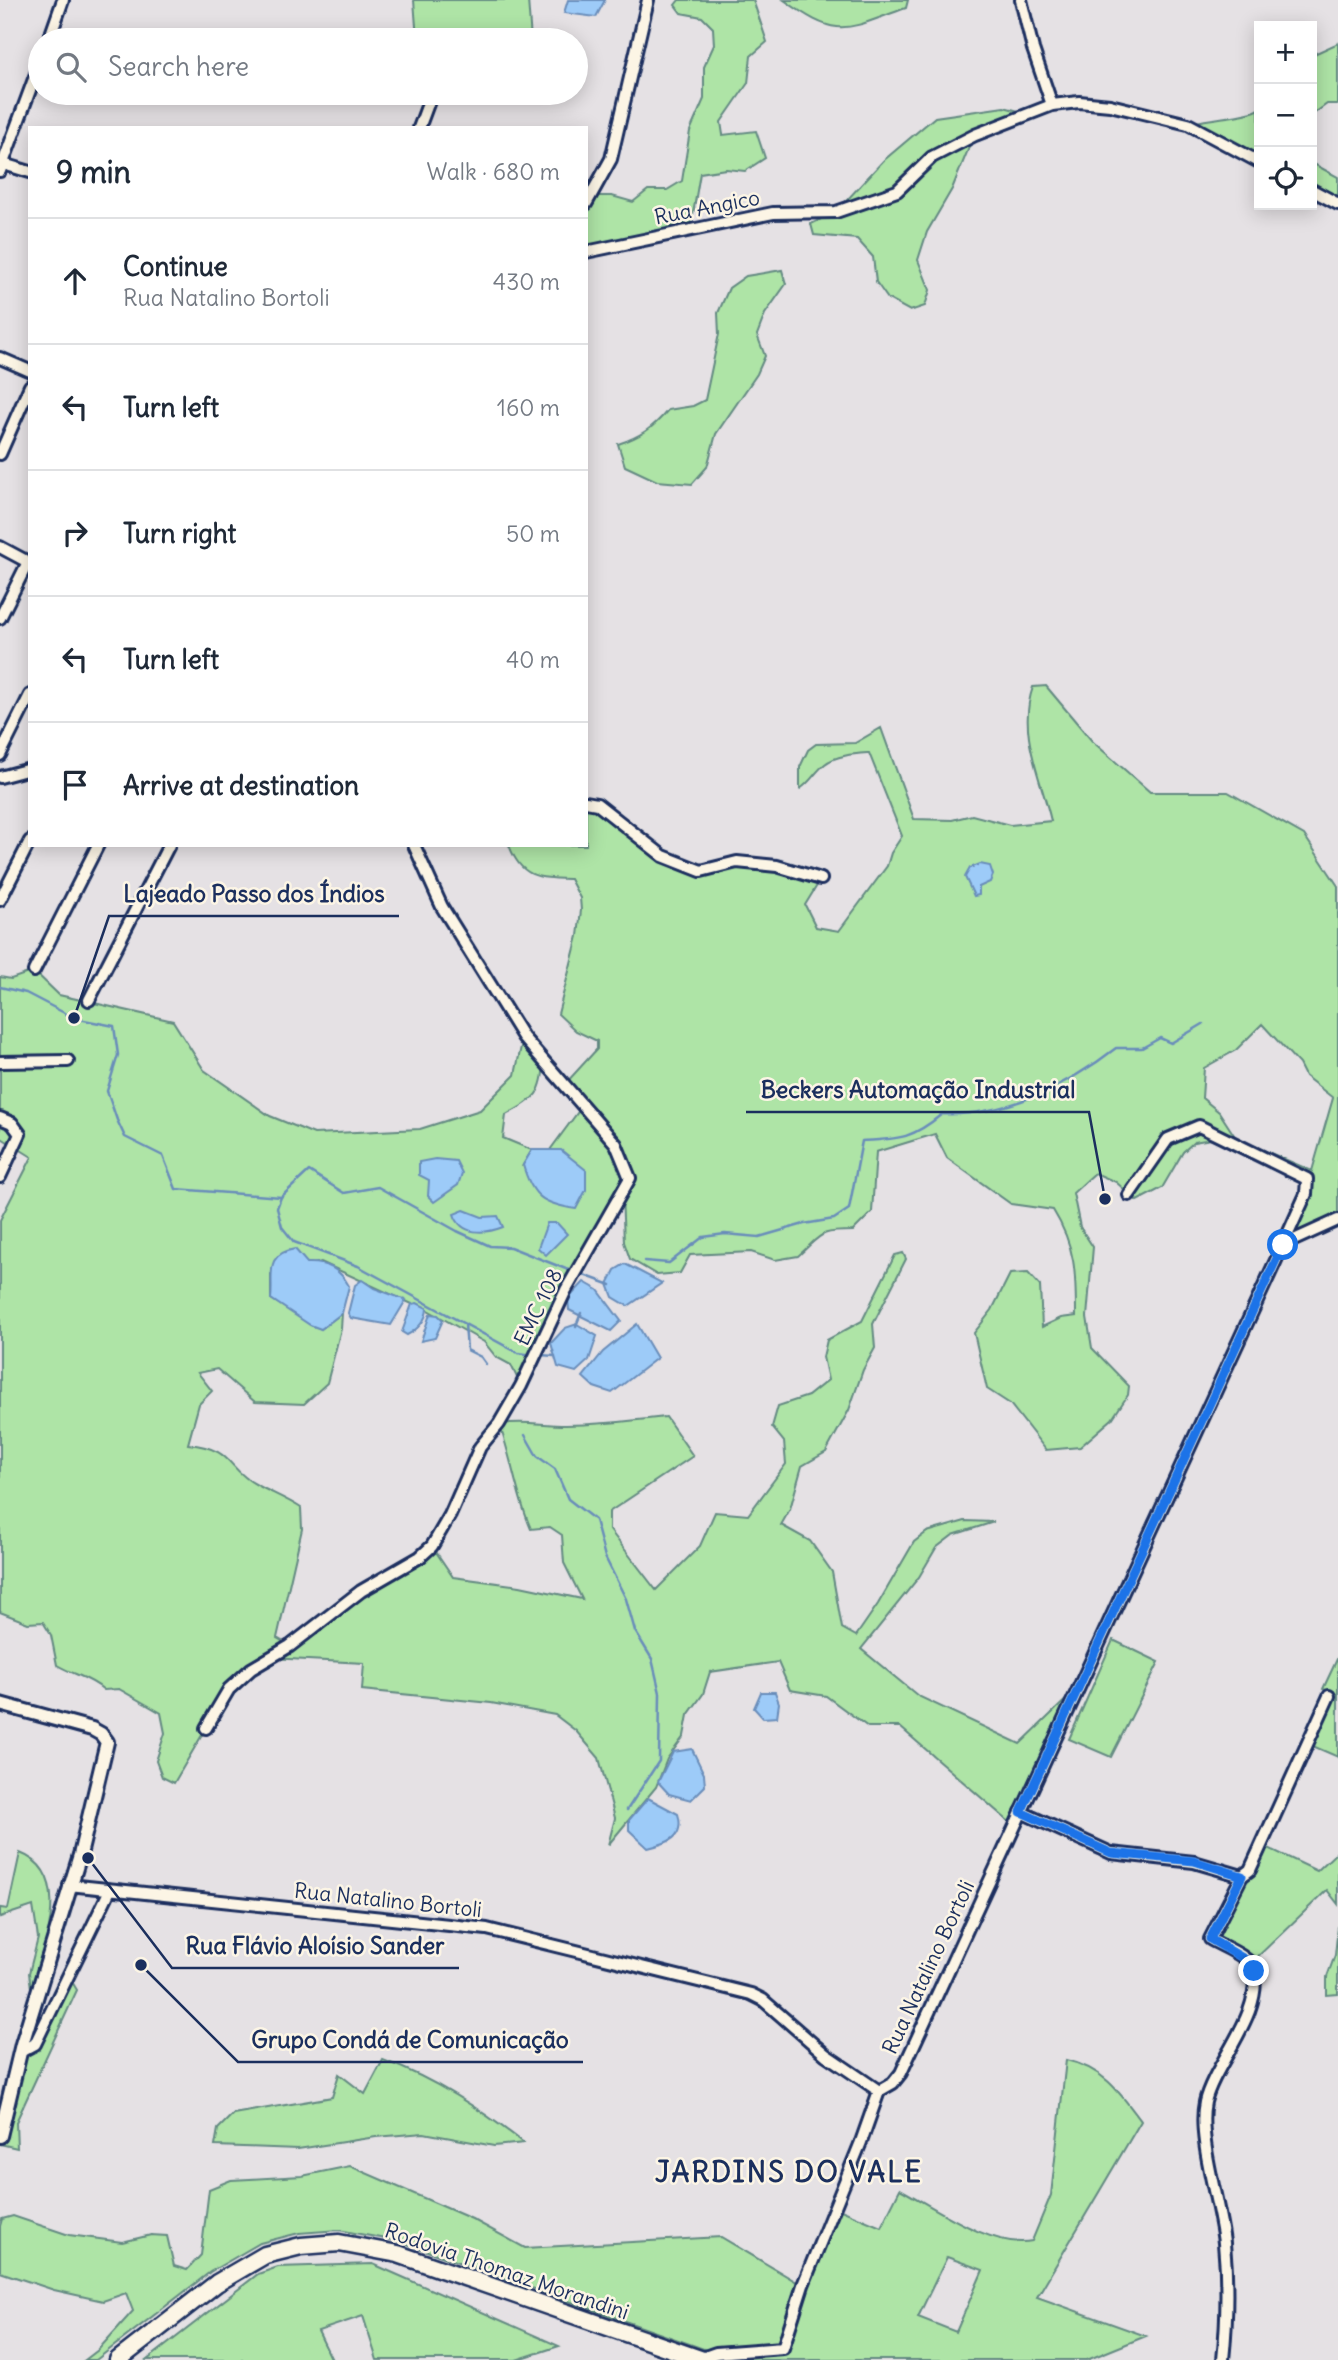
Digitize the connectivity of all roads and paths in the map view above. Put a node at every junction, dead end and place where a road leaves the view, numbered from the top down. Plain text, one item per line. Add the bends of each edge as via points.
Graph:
1 (63, 0) edge
2 (648, 0) edge
3 (1021, 0) edge
4 (53, 28) edge
5 (28, 98) edge
6 (427, 105) edge
7 (1052, 105) junction
8 (419, 126) edge
9 (1254, 159) edge
10 (0, 166) edge
11 (28, 172) edge
12 (1317, 193) edge
13 (588, 200) edge
14 (1338, 204) edge
15 (588, 252) edge
16 (0, 358) edge
17 (28, 369) edge
18 (28, 391) edge
19 (0, 454) edge
20 (0, 547) edge
21 (28, 562) edge
22 (28, 565) edge
23 (0, 618) edge
24 (28, 699) edge
25 (0, 755) edge
26 (28, 770) edge
27 (0, 777) edge
28 (588, 803) edge
29 (28, 845) edge
30 (97, 847) edge
31 (168, 847) edge
32 (415, 847) edge
33 (821, 879) dead end
34 (0, 900) edge
35 (34, 971) dead end
36 (89, 1000) dead end
37 (68, 1061) dead end
38 (0, 1062) edge
39 (0, 1118) edge
40 (0, 1177) edge
41 (1129, 1195) dead end
42 (1338, 1220) edge
43 (1283, 1245) junction
44 (1329, 1696) dead end
45 (0, 1704) edge
46 (206, 1727) dead end
47 (1021, 1812) junction
48 (1242, 1876) junction
49 (69, 1885) junction
50 (110, 1891) junction
51 (21, 2048) junction
52 (879, 2091) junction
53 (0, 2136) edge
54 (701, 2359) edge
55 (118, 2360) edge
56 (1223, 2360) edge

1 - 4 street
2 - 13 street via 611,159
3 - 7 street
5 - 10 street
6 - 8 street
7 - 9 street, Rua Angico via 1110,105 1188,124
7 - 15 street, Rua Angico via 932,157 897,191 836,212 773,213
10 - 11 street
12 - 14 street
16 - 17 street
18 - 19 street
20 - 21 street
22 - 23 street
24 - 25 street
26 - 27 street
28 - 33 street via 597,804 663,856 701,871 737,862 777,866
29 - 34 street
30 - 35 street
31 - 36 street
32 - 46 street, EMC 108 via 442,907 508,1014 616,1144 630,1178 566,1290 522,1386 480,1447 432,1546 251,1669 229,1689
37 - 38 street
39 - 40 street via 20,1134
41 - 43 street, Rua Natalino Bortoli via 1168,1139 1199,1126 1307,1179 1306,1194
42 - 43 street
43 - 47 street, Rua Natalino Bortoli
44 - 48 street via 1250,1870
45 - 49 street via 92,1729 107,1742
47 - 48 street via 1111,1853 1194,1861
47 - 52 street, Rua Natalino Bortoli via 901,2073
48 - 56 street via 1210,1939 1251,1963 1254,1971 1245,2023 1213,2083 1203,2120 1224,2242 1228,2301
49 - 50 street, Rua Natalino Bortoli
49 - 51 street
50 - 51 street via 35,2044
50 - 52 street, Rua Natalino Bortoli via 487,1929 751,1994
51 - 53 street
52 - 54 street via 783,2348 716,2353
54 - 55 main road, Rodovia Thomaz Morandini via 398,2254 339,2243 265,2255 217,2283

